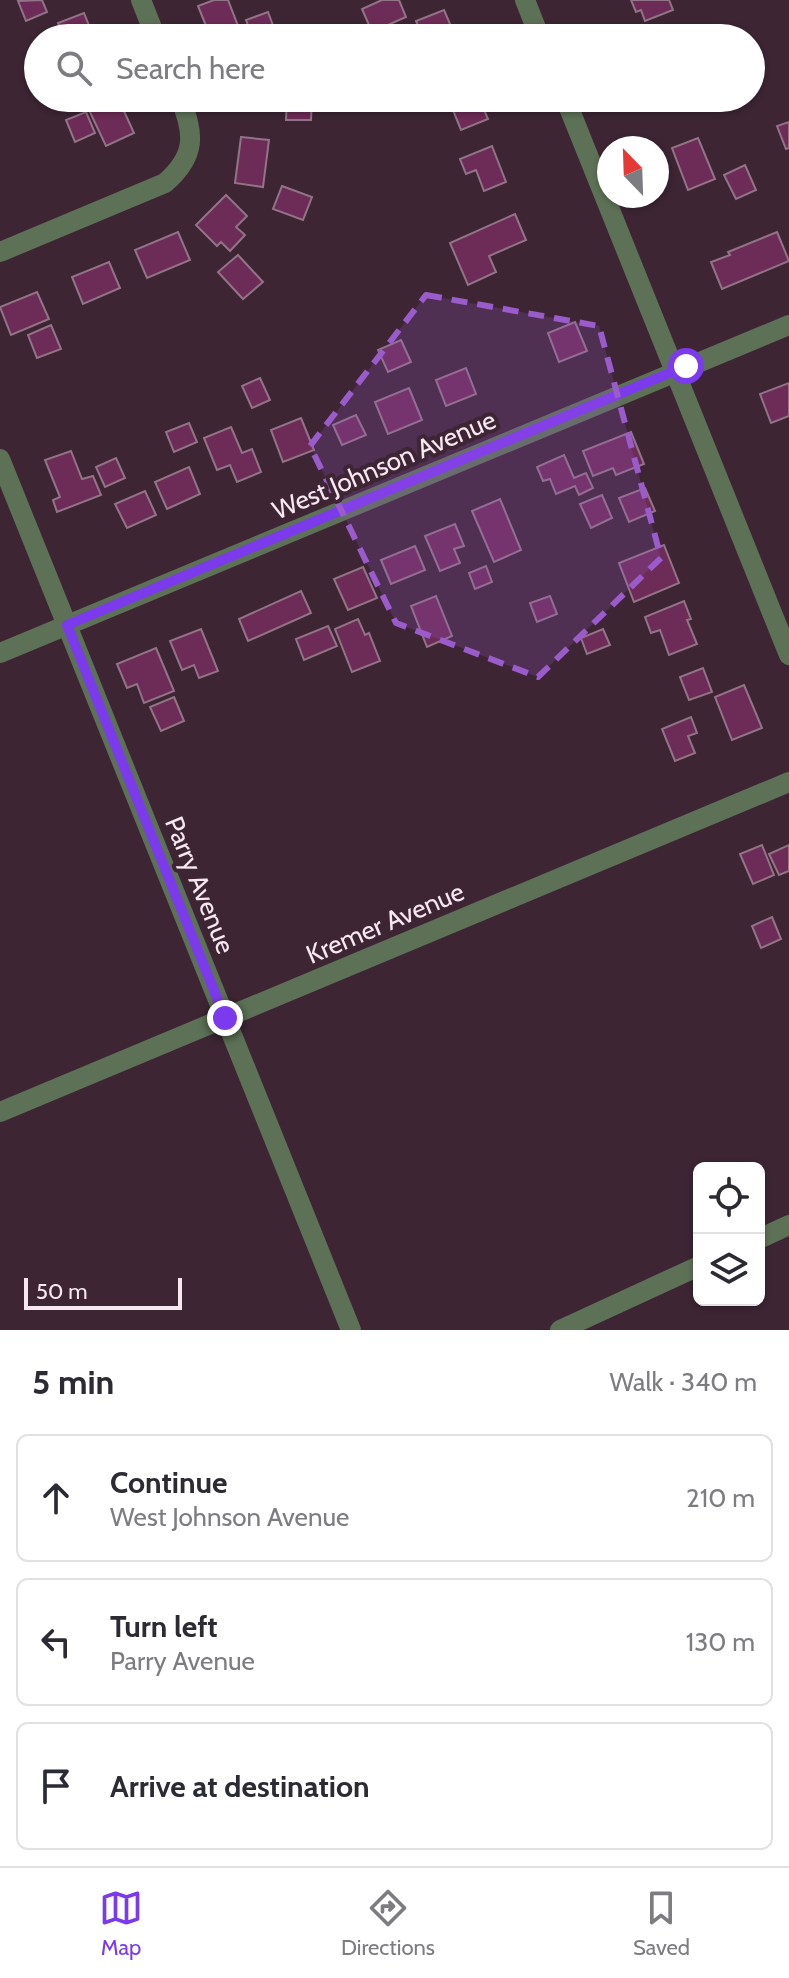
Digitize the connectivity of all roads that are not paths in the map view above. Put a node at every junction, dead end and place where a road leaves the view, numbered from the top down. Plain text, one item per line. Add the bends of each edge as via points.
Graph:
1 (141, 0) edge
2 (525, 0) edge
3 (150, 24) edge
4 (534, 24) edge
5 (186, 112) edge
6 (571, 112) edge
7 (0, 252) edge
8 (789, 325) edge
9 (675, 371) junction
10 (0, 459) edge
11 (67, 625) junction
12 (0, 653) edge
13 (789, 655) edge
14 (789, 782) edge
15 (225, 1018) junction
16 (0, 1112) edge
17 (789, 1225) edge
18 (765, 1236) edge
19 (693, 1269) edge
20 (351, 1330) edge
21 (560, 1330) edge

1 - 3 street
2 - 4 street
5 - 7 street via 189,154 165,183
6 - 9 street
8 - 9 street, West Johnson Avenue
9 - 11 street, West Johnson Avenue
9 - 13 street
10 - 11 street, Parry Avenue
11 - 12 street, West Johnson Avenue
11 - 15 street, Parry Avenue
14 - 15 street, Kremer Avenue
15 - 16 street, Kremer Avenue
15 - 20 street, Parry Avenue
17 - 18 street
19 - 21 street

